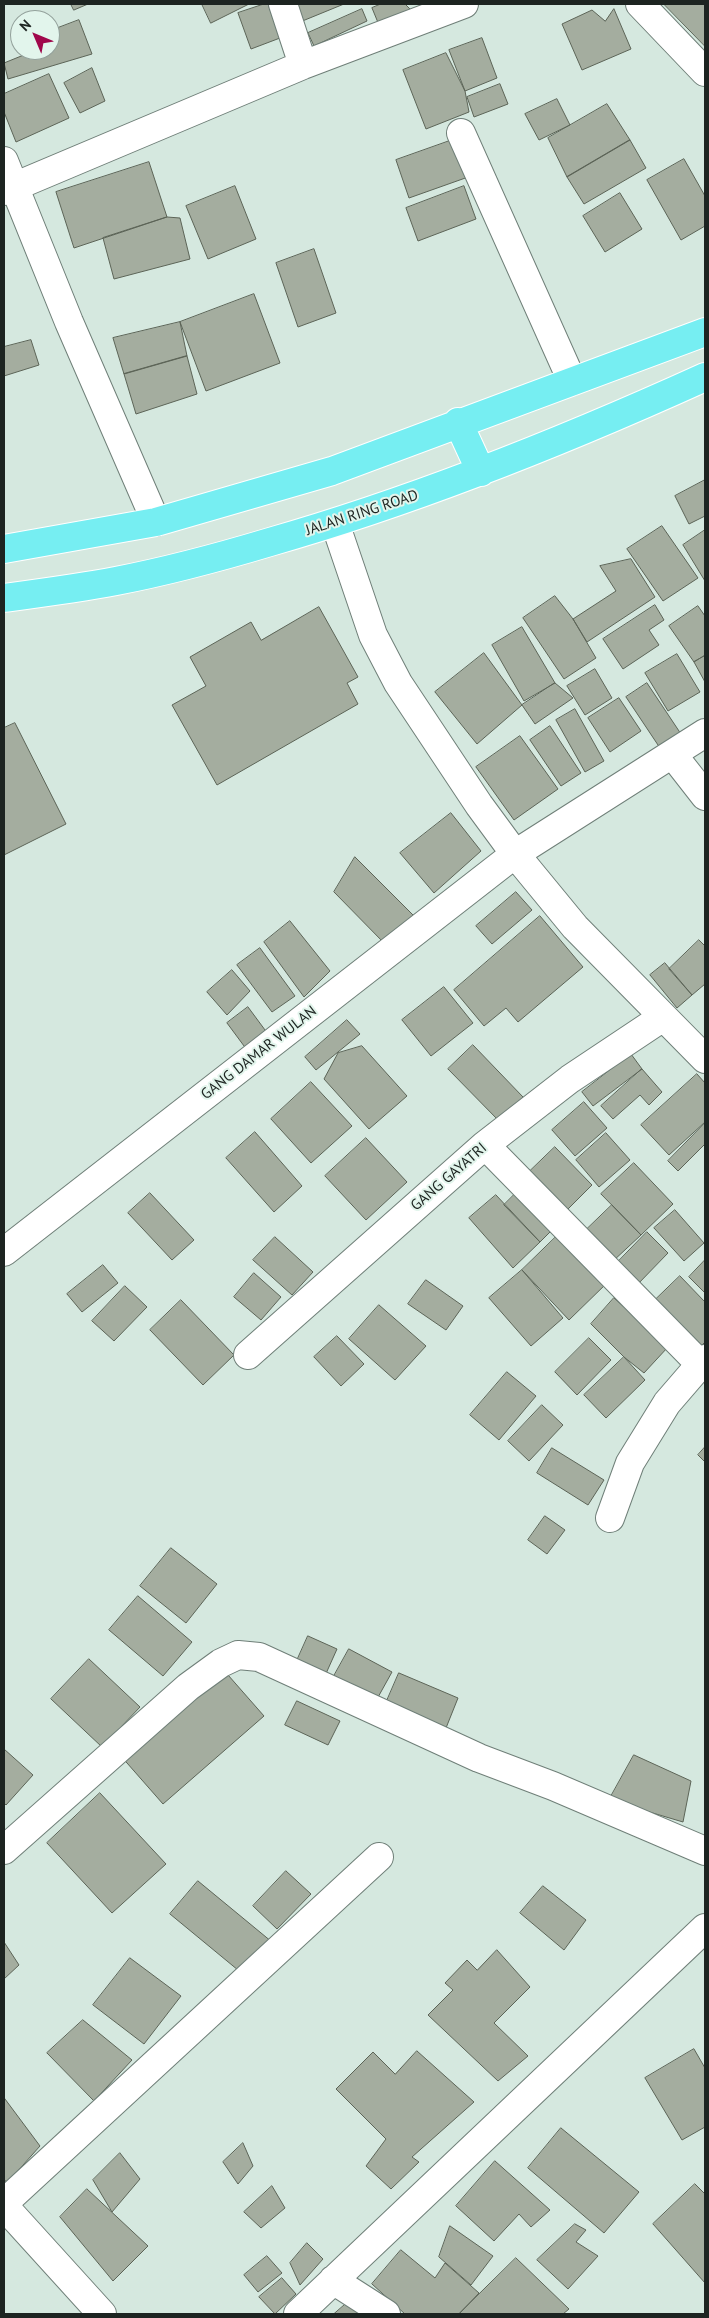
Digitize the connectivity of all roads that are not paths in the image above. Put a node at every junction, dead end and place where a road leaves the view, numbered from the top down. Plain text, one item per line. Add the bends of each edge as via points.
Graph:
1 (283, 4) edge
2 (464, 4) edge
3 (640, 4) edge
4 (303, 65) junction
5 (705, 72) edge
6 (461, 133) dead end
7 (4, 161) edge
8 (10, 189) edge
9 (705, 332) edge
10 (705, 377) edge
11 (572, 381) junction
12 (458, 422) junction
13 (481, 472) junction
14 (156, 522) junction
15 (335, 523) junction
16 (4, 549) edge
17 (4, 598) edge
18 (705, 733) edge
19 (673, 755) junction
20 (705, 796) edge
21 (515, 854) junction
22 (663, 1017) junction
23 (705, 1059) edge
24 (485, 1146) junction
25 (4, 1252) edge
26 (248, 1355) dead end
27 (703, 1362) edge
28 (610, 1518) dead end
29 (4, 1850) edge
30 (705, 1851) edge
31 (379, 1857) dead end
32 (705, 1928) edge
33 (4, 2204) edge
34 (333, 2280) junction
35 (102, 2314) edge
36 (298, 2314) edge
37 (386, 2314) edge

1 - 4 street
2 - 4 street
3 - 5 street
4 - 8 street
6 - 11 street
7 - 8 street
8 - 14 street
9 - 11 highway
10 - 13 highway, JALAN RING ROAD
11 - 12 highway
12 - 13 highway
12 - 14 highway via 332,470
13 - 15 highway, JALAN RING ROAD
14 - 16 highway
15 - 17 highway, JALAN RING ROAD via 230,554 117,581
15 - 21 street via 373,635 398,683
18 - 19 street, GANG DAMAR WULAN
19 - 20 street
19 - 21 street, GANG DAMAR WULAN
21 - 22 street via 575,927
21 - 25 street, GANG DAMAR WULAN
22 - 23 street
22 - 24 street, GANG GAYATRI via 570,1079
24 - 26 street, GANG GAYATRI
24 - 27 street
27 - 28 street via 668,1403 630,1464
29 - 30 street via 188,1687 238,1655 259,1657 479,1758
31 - 33 street
32 - 34 street
33 - 35 street
34 - 36 street
34 - 37 street

